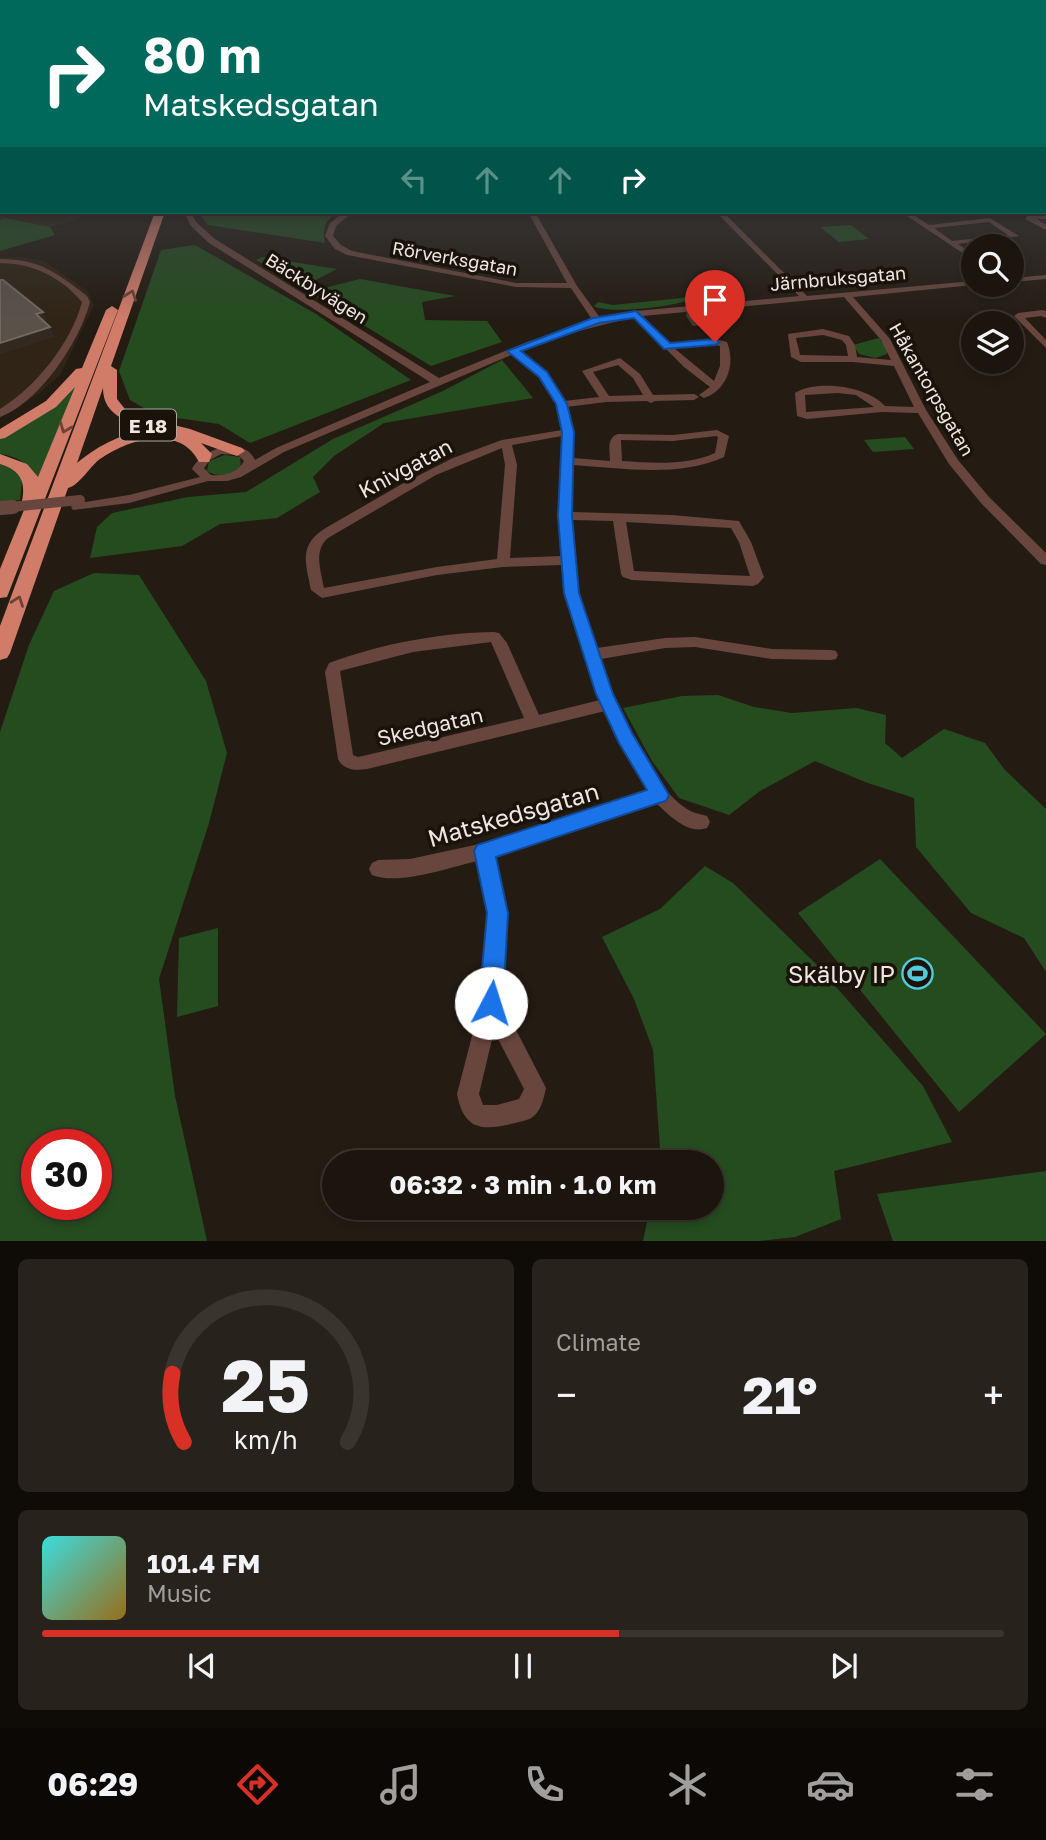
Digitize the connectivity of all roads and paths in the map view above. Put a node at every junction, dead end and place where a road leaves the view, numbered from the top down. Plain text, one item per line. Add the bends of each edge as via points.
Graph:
1 (148, 214) edge
2 (159, 214) edge
3 (188, 214) edge
4 (347, 214) edge
5 (533, 214) edge
6 (721, 214) edge
7 (908, 214) edge
8 (1046, 217) edge
9 (927, 227) junction
10 (1046, 228) edge
11 (951, 243) junction
12 (961, 250) edge
13 (0, 261) edge
14 (1045, 278) edge
15 (1024, 279) edge
16 (961, 285) edge
17 (573, 286) junction
18 (847, 295) junction
19 (805, 298) junction
20 (636, 314) junction
21 (1045, 314) edge
22 (597, 320) junction
23 (1046, 345) edge
24 (667, 346) junction
25 (512, 351) junction
26 (108, 356) junction
27 (853, 359) junction
28 (899, 364) junction
29 (90, 365) junction
30 (438, 382) junction
31 (716, 386) junction
32 (606, 399) junction
33 (651, 400) junction
34 (562, 404) junction
35 (882, 409) junction
36 (921, 410) junction
37 (0, 414) edge
38 (568, 432) junction
39 (0, 435) edge
40 (310, 437) junction
41 (506, 442) junction
42 (240, 452) junction
43 (0, 458) edge
44 (567, 461) junction
45 (201, 462) junction
46 (616, 463) junction
47 (245, 470) junction
48 (208, 478) junction
49 (58, 495) junction
50 (79, 504) junction
51 (0, 511) edge
52 (565, 516) junction
53 (618, 519) junction
54 (25, 524) junction
55 (566, 560) junction
56 (1046, 561) edge
57 (503, 563) junction
58 (0, 592) edge
59 (0, 653) edge
60 (590, 655) junction
61 (831, 655) dead end
62 (610, 704) junction
63 (534, 722) junction
64 (659, 795) junction
65 (702, 822) dead end
66 (484, 851) junction
67 (378, 869) dead end
68 (491, 1003) junction

1 - 29 highway
26 -> 2 highway, E 18
3 - 30 street, Bäckbyvägen via 212,241
4 - 17 street, Rörverksgatan via 333,225 329,236 351,253 516,285
5 - 17 street
6 - 19 street
7 - 9 street
8 - 10 street via 1028,218
9 - 11 street
9 - 11 street via 990,220 1015,236
11 - 12 street
13 - 37 street via 42,266 86,302 47,378
14 - 15 street
16 - 18 street, Järnbruksgatan
17 - 22 street
18 - 19 street, Järnbruksgatan
18 - 28 street, Håkantorpsgatan via 881,333
19 - 20 street, Järnbruksgatan
20 - 22 street, Järnbruksgatan
20 - 24 street
21 - 23 street via 1018,316
22 - 25 street, Järnbruksgatan
24 - 31 street via 704,381
24 - 31 street via 724,344 726,366
25 - 30 street, Järnbruksgatan
25 - 34 street via 543,375
26 - 42 highway, E 18 via 113,360 108,394 120,412
26 - 49 highway, E 18
27 - 27 street via 796,357 792,336 843,336 850,342
27 - 28 street
28 - 36 street, Håkantorpsgatan
29 - 39 highway via 51,404
29 -> 54 highway
30 - 40 street, Järnbruksgatan
31 - 33 street via 699,396
32 - 33 street
32 - 33 street via 587,371 621,362 637,376
32 - 34 street
34 - 38 street
35 - 35 street via 807,416 799,408 800,393 858,392 873,398
35 - 36 street
36 - 56 street, Håkantorpsgatan via 953,462
38 - 41 street, Knivgatan
38 - 44 street
40 - 42 street, Järnbruksgatan via 267,450
40 - 47 street, Järnbruksgatan
41 - 57 street via 511,466
41 - 57 street, Knivgatan via 453,462 319,539 313,549 320,591 331,592
42 - 45 street, Järnbruksgatan via 222,451
42 - 47 street via 250,461
43 - 54 highway via 19,465 32,479 31,499 21,520
44 - 46 street
44 - 52 street
45 - 48 street via 199,473
45 - 49 highway, E 18 via 204,454 183,438 132,438 93,455
45 - 50 street via 153,487
46 - 46 street via 711,461 720,455 722,435 618,437
47 - 48 street, Järnbruksgatan via 223,479
48 - 50 street via 128,499
59 -> 49 highway, E 18
50 - 51 street
52 - 53 street
52 - 55 street
53 - 53 street via 628,574 751,581 757,577 735,524
54 - 58 highway
55 - 57 street
55 - 60 street
60 - 61 street via 695,642 772,654
60 - 62 street
62 - 63 street, Skedgatan
62 - 64 street
63 - 63 street, Skedgatan via 357,764 346,759 332,672 342,663 368,657 494,637
64 - 65 street via 681,816
64 - 66 street, Matskedsgatan
66 - 67 street, Matskedsgatan via 410,868
66 - 68 street via 498,913
68 - 68 street via 468,1094 469,1108 484,1118 526,1109 534,1088

